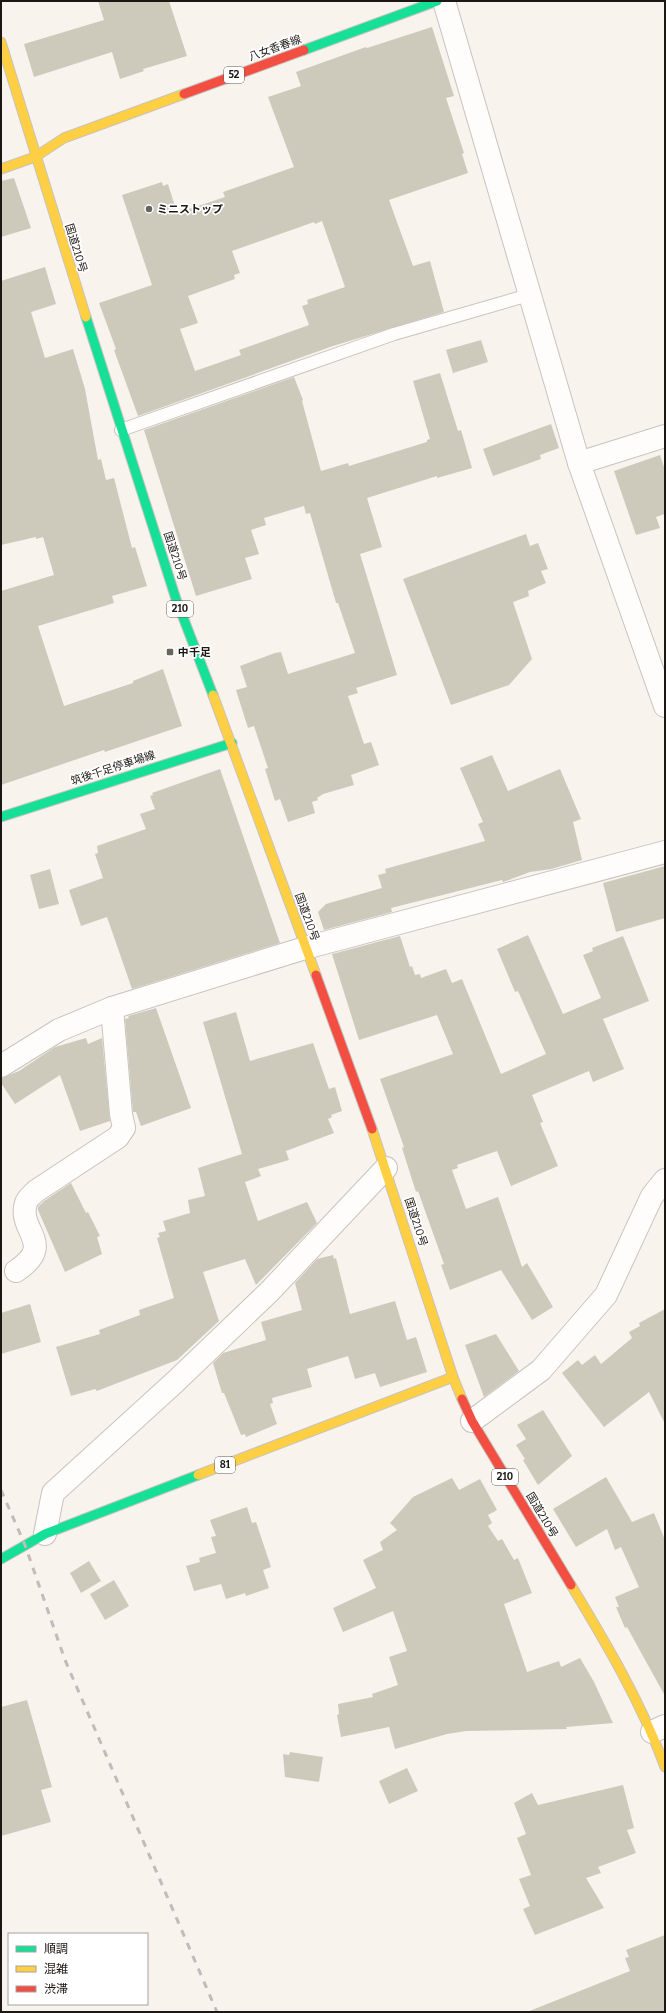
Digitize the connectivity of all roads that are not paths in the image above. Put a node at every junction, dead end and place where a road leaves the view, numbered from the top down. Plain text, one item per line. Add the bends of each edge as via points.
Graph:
1 (437, 1) edge
2 (444, 1) edge
3 (1, 42) edge
4 (35, 158) junction
5 (1, 169) edge
6 (529, 295) junction
7 (121, 430) junction
8 (665, 436) edge
9 (579, 463) junction
10 (665, 706) edge
11 (232, 743) junction
12 (1, 817) edge
13 (665, 852) edge
14 (305, 948) junction
15 (112, 1008) junction
16 (1, 1066) edge
17 (386, 1168) junction
18 (665, 1180) edge
19 (16, 1271) dead end
20 (453, 1377) junction
21 (472, 1421) junction
22 (45, 1534) junction
23 (1, 1559) edge
24 (658, 1729) edge
25 (665, 1767) edge

1 - 4 main road, 八女香春線 / 52 via 64,138
2 - 6 street
3 - 4 main road, 国道210号 / 210
4 - 5 main road, 八女香春線
4 - 7 main road, 国道210号 / 210
6 - 7 lane via 394,334
6 - 9 street
7 - 11 main road, 国道210号 / 210 via 176,599
8 - 9 street
9 - 10 street
11 - 12 main road, 筑後千足停車場線
11 - 14 main road, 国道210号 / 210
13 - 14 street
14 - 15 street
14 - 17 main road, 国道210号 / 210
15 - 16 street via 59,1030
15 - 19 street via 124,1128 118,1137 36,1191 26,1202 25,1214 35,1242 35,1252 27,1264
17 - 20 main road, 国道210号 / 210
17 - 22 street via 270,1290 175,1382 53,1493
18 - 21 street via 652,1196 606,1294 541,1370
20 - 21 main road, 国道210号 / 210
20 - 22 main road, 81
21 - 24 main road, 国道210号 / 210
22 - 23 main road, 81
24 - 25 main road, 国道210号 / 210

